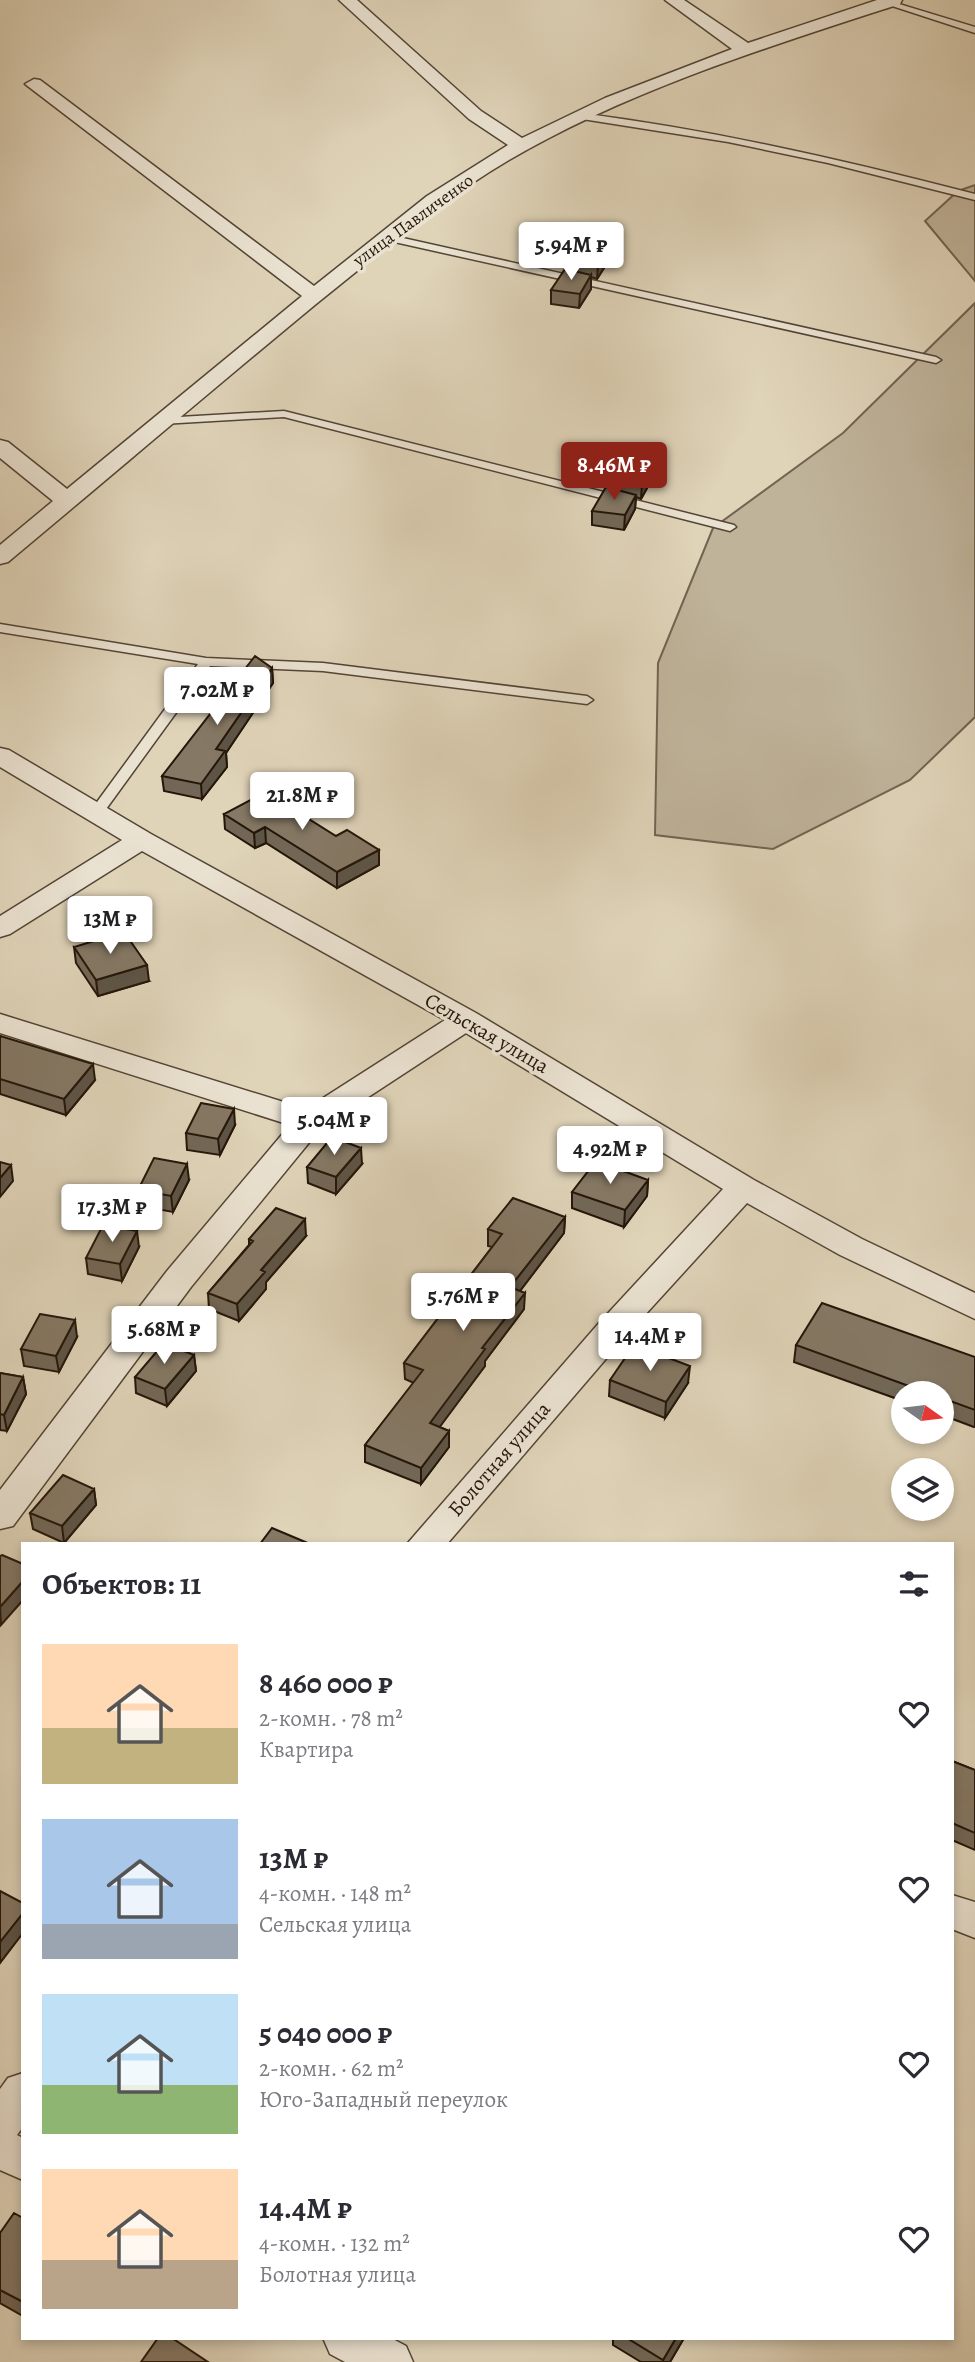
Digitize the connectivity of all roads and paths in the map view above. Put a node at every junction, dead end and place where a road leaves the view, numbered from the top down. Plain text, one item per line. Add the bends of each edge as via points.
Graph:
1 (347, 0) edge
2 (673, 0) edge
3 (892, 1) edge
4 (975, 30) edge
5 (746, 50) junction
6 (34, 84) dead end
7 (579, 116) junction
8 (523, 147) junction
9 (975, 197) edge
10 (385, 237) junction
11 (315, 296) junction
12 (936, 360) dead end
13 (162, 421) junction
14 (0, 447) edge
15 (67, 501) junction
16 (730, 527) dead end
17 (0, 558) edge
18 (0, 628) edge
19 (206, 662) junction
20 (587, 700) dead end
21 (0, 756) edge
22 (96, 813) junction
23 (141, 840) junction
24 (0, 928) edge
25 (466, 1020) junction
26 (0, 1023) edge
27 (310, 1121) junction
28 (743, 1187) junction
29 (975, 1307) edge
30 (0, 1516) edge
31 (427, 1542) edge
32 (954, 1913) edge
33 (975, 1920) edge
34 (21, 2095) edge
35 (0, 2123) edge
36 (0, 2148) edge
37 (21, 2159) edge
38 (350, 2340) edge
39 (390, 2362) edge

1 - 8 street via 475,115
2 - 5 street
3 - 4 lane
3 - 5 street, улица Павличенко
5 - 7 street, улица Павличенко
6 - 11 street
7 - 8 street, улица Павличенко
7 - 9 lane via 631,121 862,167
8 - 10 street, улица Павличенко via 452,187
10 - 11 street, улица Павличенко
10 - 12 lane
11 - 13 street, улица Павличенко
13 - 15 street, улица Павличенко
13 - 16 lane via 284,414
14 - 15 street
15 - 17 street, улица Павличенко
18 - 19 lane
19 - 20 lane via 323,667
19 - 22 lane
21 - 22 street, Сельская улица
22 - 23 street, Сельская улица
23 - 24 street
23 - 25 street, Сельская улица
25 - 27 street
25 - 28 street, Сельская улица
26 - 27 street
27 - 30 street via 179,1279
28 - 29 street, Сельская улица via 851,1247
28 - 31 street, Болотная улица
32 - 33 street
34 - 35 street
36 - 37 street
38 - 39 street

